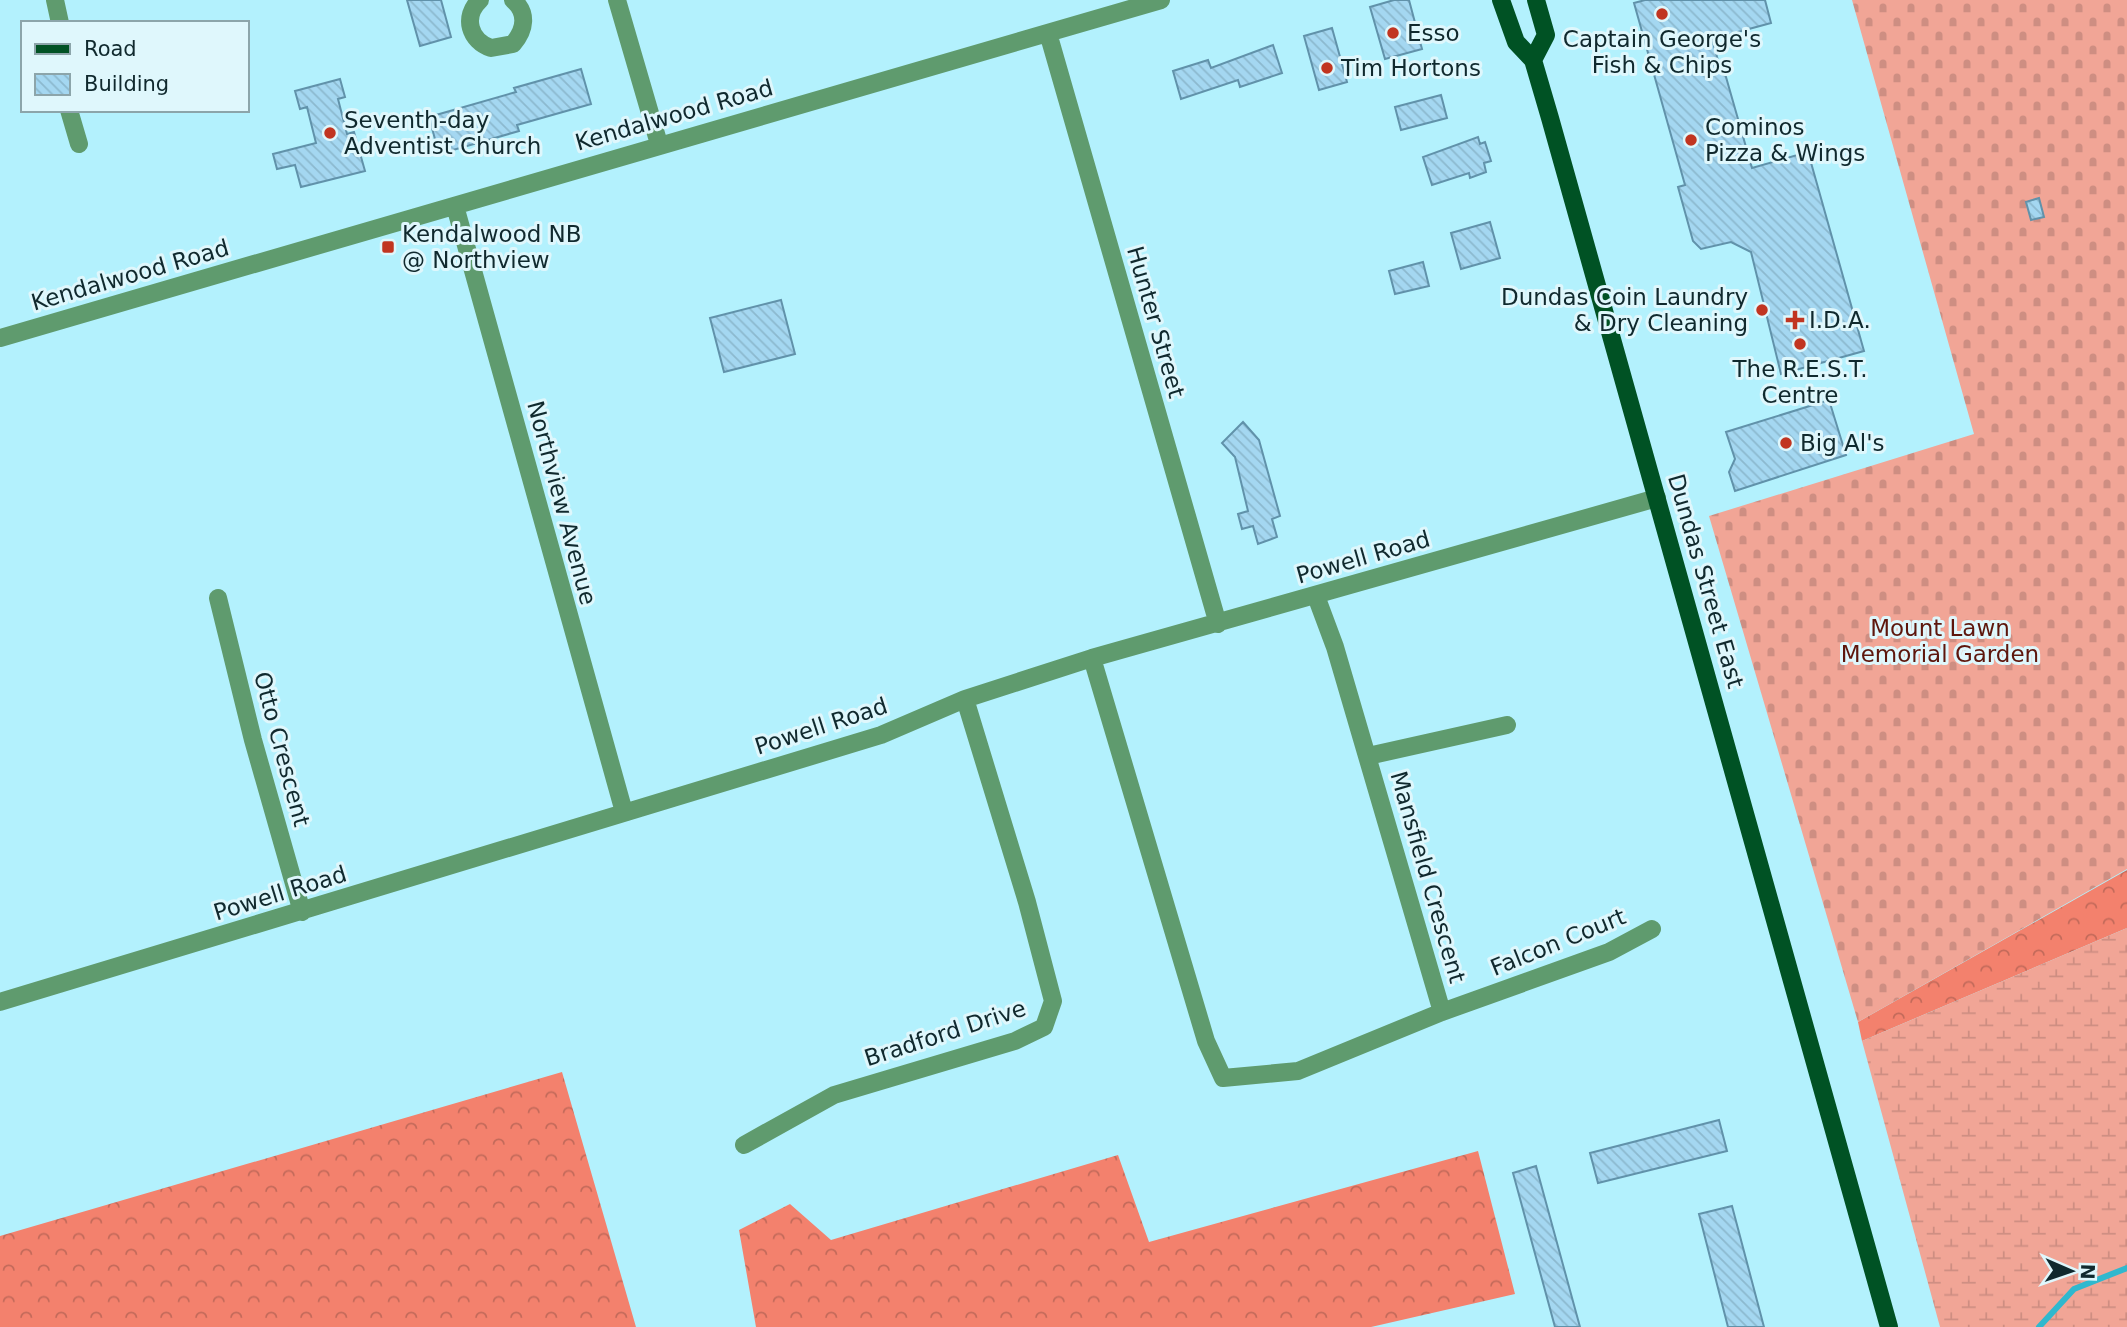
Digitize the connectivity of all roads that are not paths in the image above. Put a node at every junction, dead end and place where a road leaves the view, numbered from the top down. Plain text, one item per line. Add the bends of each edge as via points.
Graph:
1 (55, 0) edge
2 (513, 0) edge
3 (617, 0) edge
4 (1161, 0) edge
5 (1502, 0) edge
6 (1536, 0) edge
7 (477, 1) edge
8 (60, 21) edge
9 (1048, 33) junction
10 (1534, 61) junction
11 (70, 112) edge
12 (79, 144) dead end
13 (659, 144) junction
14 (455, 206) junction
15 (0, 338) edge
16 (1657, 498) junction
17 (1316, 596) junction
18 (218, 598) dead end
19 (1217, 624) junction
20 (1092, 659) junction
21 (965, 699) junction
22 (1507, 725) dead end
23 (1368, 756) junction
24 (624, 812) junction
25 (302, 912) junction
26 (1652, 929) dead end
27 (0, 1002) edge
28 (1442, 1012) junction
29 (744, 1145) dead end
30 (1889, 1327) edge

1 - 8 street
2 - 7 street via 523,13 522,31 513,44 501,48 484,46 471,32 470,14
3 - 13 street
4 - 9 street, Kendalwood Road
5 - 10 main road, Dundas Street East via 1516,42
6 - 10 main road via 1546,36
9 - 13 street, Kendalwood Road
9 - 19 street, Hunter Street
10 - 16 main road, Dundas Street East
11 - 12 street
13 - 14 street, Kendalwood Road
14 - 15 street, Kendalwood Road
14 - 24 street, Northview Avenue
16 - 17 street, Powell Road
16 - 30 main road, Dundas Street East
17 - 19 street, Powell Road
17 - 23 street, Mansfield Crescent
18 - 25 street, Otto Crescent
19 - 20 street, Powell Road
20 - 21 street, Powell Road
20 - 28 street, Mansfield Crescent via 1206,1041 1223,1078 1298,1071
21 - 24 street, Powell Road via 881,735
21 - 29 street, Bradford Drive via 1053,1001 1044,1027 1015,1041 834,1095
22 - 23 street
23 - 28 street, Mansfield Crescent
24 - 25 street, Powell Road
25 - 27 street, Powell Road
26 - 28 street, Falcon Court via 1609,952

